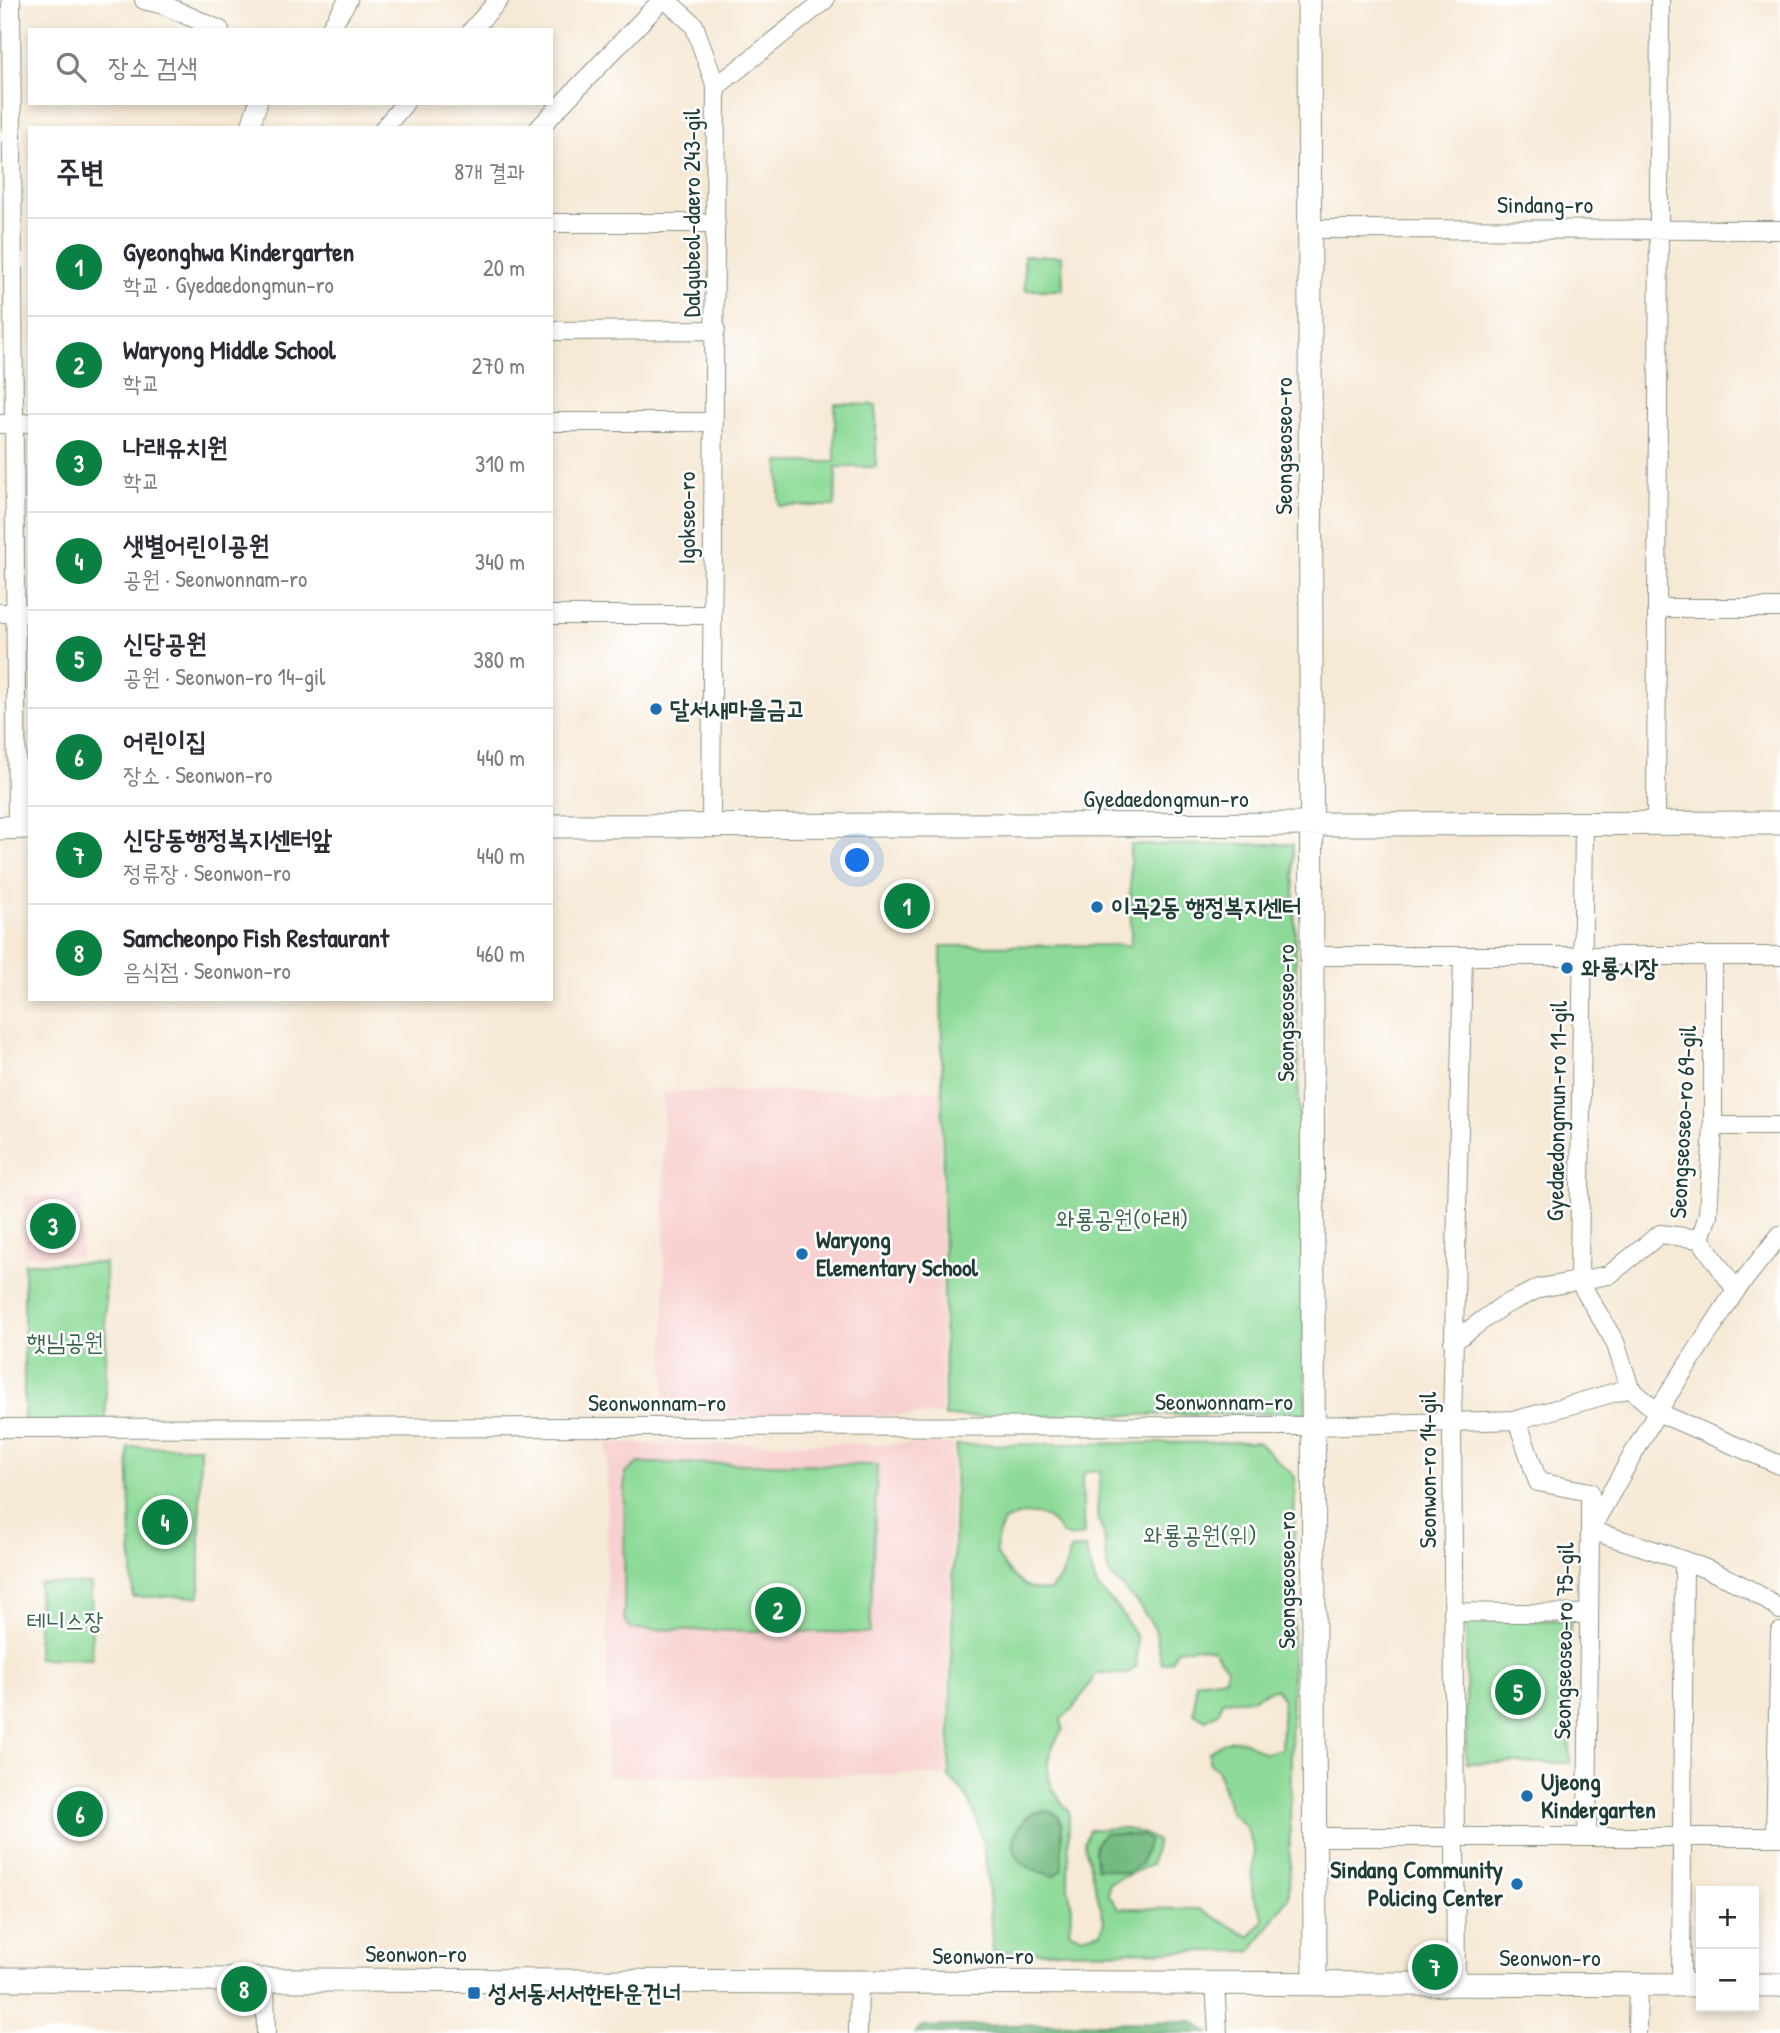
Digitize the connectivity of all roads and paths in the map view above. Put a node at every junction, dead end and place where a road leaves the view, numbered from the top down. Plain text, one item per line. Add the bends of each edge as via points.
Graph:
1 (11, 0) edge
2 (144, 0) edge
3 (348, 0) edge
4 (499, 0) edge
5 (664, 0) edge
6 (825, 0) edge
7 (1309, 0) edge
8 (1660, 0) edge
9 (216, 28) edge
10 (330, 28) edge
11 (474, 28) edge
12 (716, 87) junction
13 (257, 105) edge
14 (403, 105) edge
15 (251, 126) edge
16 (386, 126) edge
17 (541, 126) edge
18 (7, 222) edge
19 (553, 223) edge
20 (716, 223) junction
21 (1310, 229) junction
22 (1658, 230) junction
23 (1780, 230) edge
24 (716, 330) junction
25 (553, 331) edge
26 (553, 422) edge
27 (712, 422) junction
28 (15, 423) edge
29 (1657, 608) junction
30 (1780, 608) edge
31 (15, 613) edge
32 (553, 615) edge
33 (711, 615) junction
34 (1584, 823) junction
35 (1656, 823) junction
36 (1780, 823) edge
37 (1312, 825) junction
38 (553, 826) edge
39 (711, 826) junction
40 (16, 828) edge
41 (1312, 956) junction
42 (1463, 956) junction
43 (1583, 956) junction
44 (1713, 956) junction
45 (1780, 956) edge
46 (1713, 1126) junction
47 (1780, 1126) edge
48 (1780, 1235) edge
49 (1700, 1239) junction
50 (1579, 1281) junction
51 (1736, 1290) junction
52 (1453, 1342) junction
53 (1630, 1388) junction
54 (1657, 1412) junction
55 (1517, 1420) junction
56 (1452, 1422) junction
57 (1313, 1426) junction
58 (0, 1428) edge
59 (1780, 1465) edge
60 (1590, 1530) junction
61 (1684, 1561) junction
62 (1780, 1611) edge
63 (1453, 1612) junction
64 (1589, 1614) junction
65 (1780, 1632) edge
66 (1315, 1837) junction
67 (1455, 1837) junction
68 (1587, 1837) junction
69 (1682, 1837) junction
70 (1777, 1837) edge
71 (0, 1979) edge
72 (265, 1979) junction
73 (859, 1982) junction
74 (1215, 1983) junction
75 (1315, 1983) junction
76 (1456, 1984) junction
77 (1638, 1984) junction
78 (1691, 1985) edge
79 (1759, 1985) edge
80 (1780, 1985) edge
81 (266, 2033) edge
82 (858, 2033) edge
83 (1218, 2033) edge
84 (1637, 2033) edge

1 - 18 street
2 - 9 street
3 - 10 street
4 - 11 street
5 - 12 street via 694,25
5 - 17 street
6 - 12 street, Dalgubeol-daero 243-gil
7 - 21 main road, Seongseoseo-ro
8 - 22 street
12 - 20 street, Dalgubeol-daero 243-gil
13 - 15 street
14 - 16 street
18 - 28 street
19 - 20 street
20 - 24 street, Dalgubeol-daero 243-gil
21 - 22 street, Sindang-ro
21 - 37 main road, Seongseoseo-ro
22 - 23 street, Sindang-ro
22 - 29 street
24 - 25 street
24 - 27 street, Dalgubeol-daero 243-gil
26 - 27 street
27 - 33 street, Igokseo-ro
28 - 31 street
29 - 30 street
29 - 35 street
31 - 40 street
32 - 33 street
33 - 39 street, Igokseo-ro
34 - 35 main road, Gyedaedongmun-ro
34 - 37 main road, Gyedaedongmun-ro
34 - 43 street, Gyedaedongmun-ro 11-gil
35 - 36 main road, Gyedaedongmun-ro
37 - 39 main road, Gyedaedongmun-ro
37 - 41 main road, Seongseoseo-ro
38 - 39 main road, Gyedaedongmun-ro
41 - 42 street
41 - 57 main road, Seongseoseo-ro
42 - 43 street
42 - 52 street, Seonwon-ro 14-gil
43 - 44 street
43 - 50 street, Gyedaedongmun-ro 11-gil
44 - 45 street
44 - 46 street, Seongseoseo-ro 69-gil
46 - 47 street
46 - 49 street, Seongseoseo-ro 69-gil via 1708,1214
48 - 51 street
49 - 50 street, Seongseoseo-ro 69-gil via 1660,1234 1609,1275
49 - 51 street
50 - 52 street, Seongseoseo-ro 69-gil via 1540,1287 1502,1306
50 - 53 street via 1615,1342
51 - 54 street
52 - 56 street, Seonwon-ro 14-gil
53 - 54 street
53 - 55 street, Seonwonnam-ro
54 - 59 street
54 - 60 street
55 - 56 street, Seonwonnam-ro
55 - 60 street, Seongseoseo-ro 75-gil via 1538,1482 1590,1492
56 - 57 street, Seonwonnam-ro
56 - 63 street, Seonwon-ro 14-gil
57 - 58 street, Seonwonnam-ro
57 - 66 main road, Seongseoseo-ro
60 - 61 street
60 - 64 street, Seongseoseo-ro 75-gil
61 - 62 street via 1764,1597
61 - 69 street
63 - 64 street
63 - 67 street, Seonwon-ro 14-gil
64 - 68 street, Seongseoseo-ro 75-gil
65 - 70 street
66 - 67 street
66 - 75 main road, Seongseoseo-ro
67 - 68 street
67 - 76 street, Seonwon-ro 14-gil
68 - 69 street
69 - 70 street
69 - 78 street
71 - 72 main road, Seonwon-ro
72 - 73 main road, Seonwon-ro
72 - 81 street
73 - 74 main road, Seonwon-ro
73 - 82 street
74 - 75 main road, Seonwon-ro
74 - 83 street
75 - 76 main road, Seonwon-ro
76 - 77 main road, Seonwon-ro
77 - 78 main road, Seonwon-ro
77 - 84 street
79 - 80 main road

